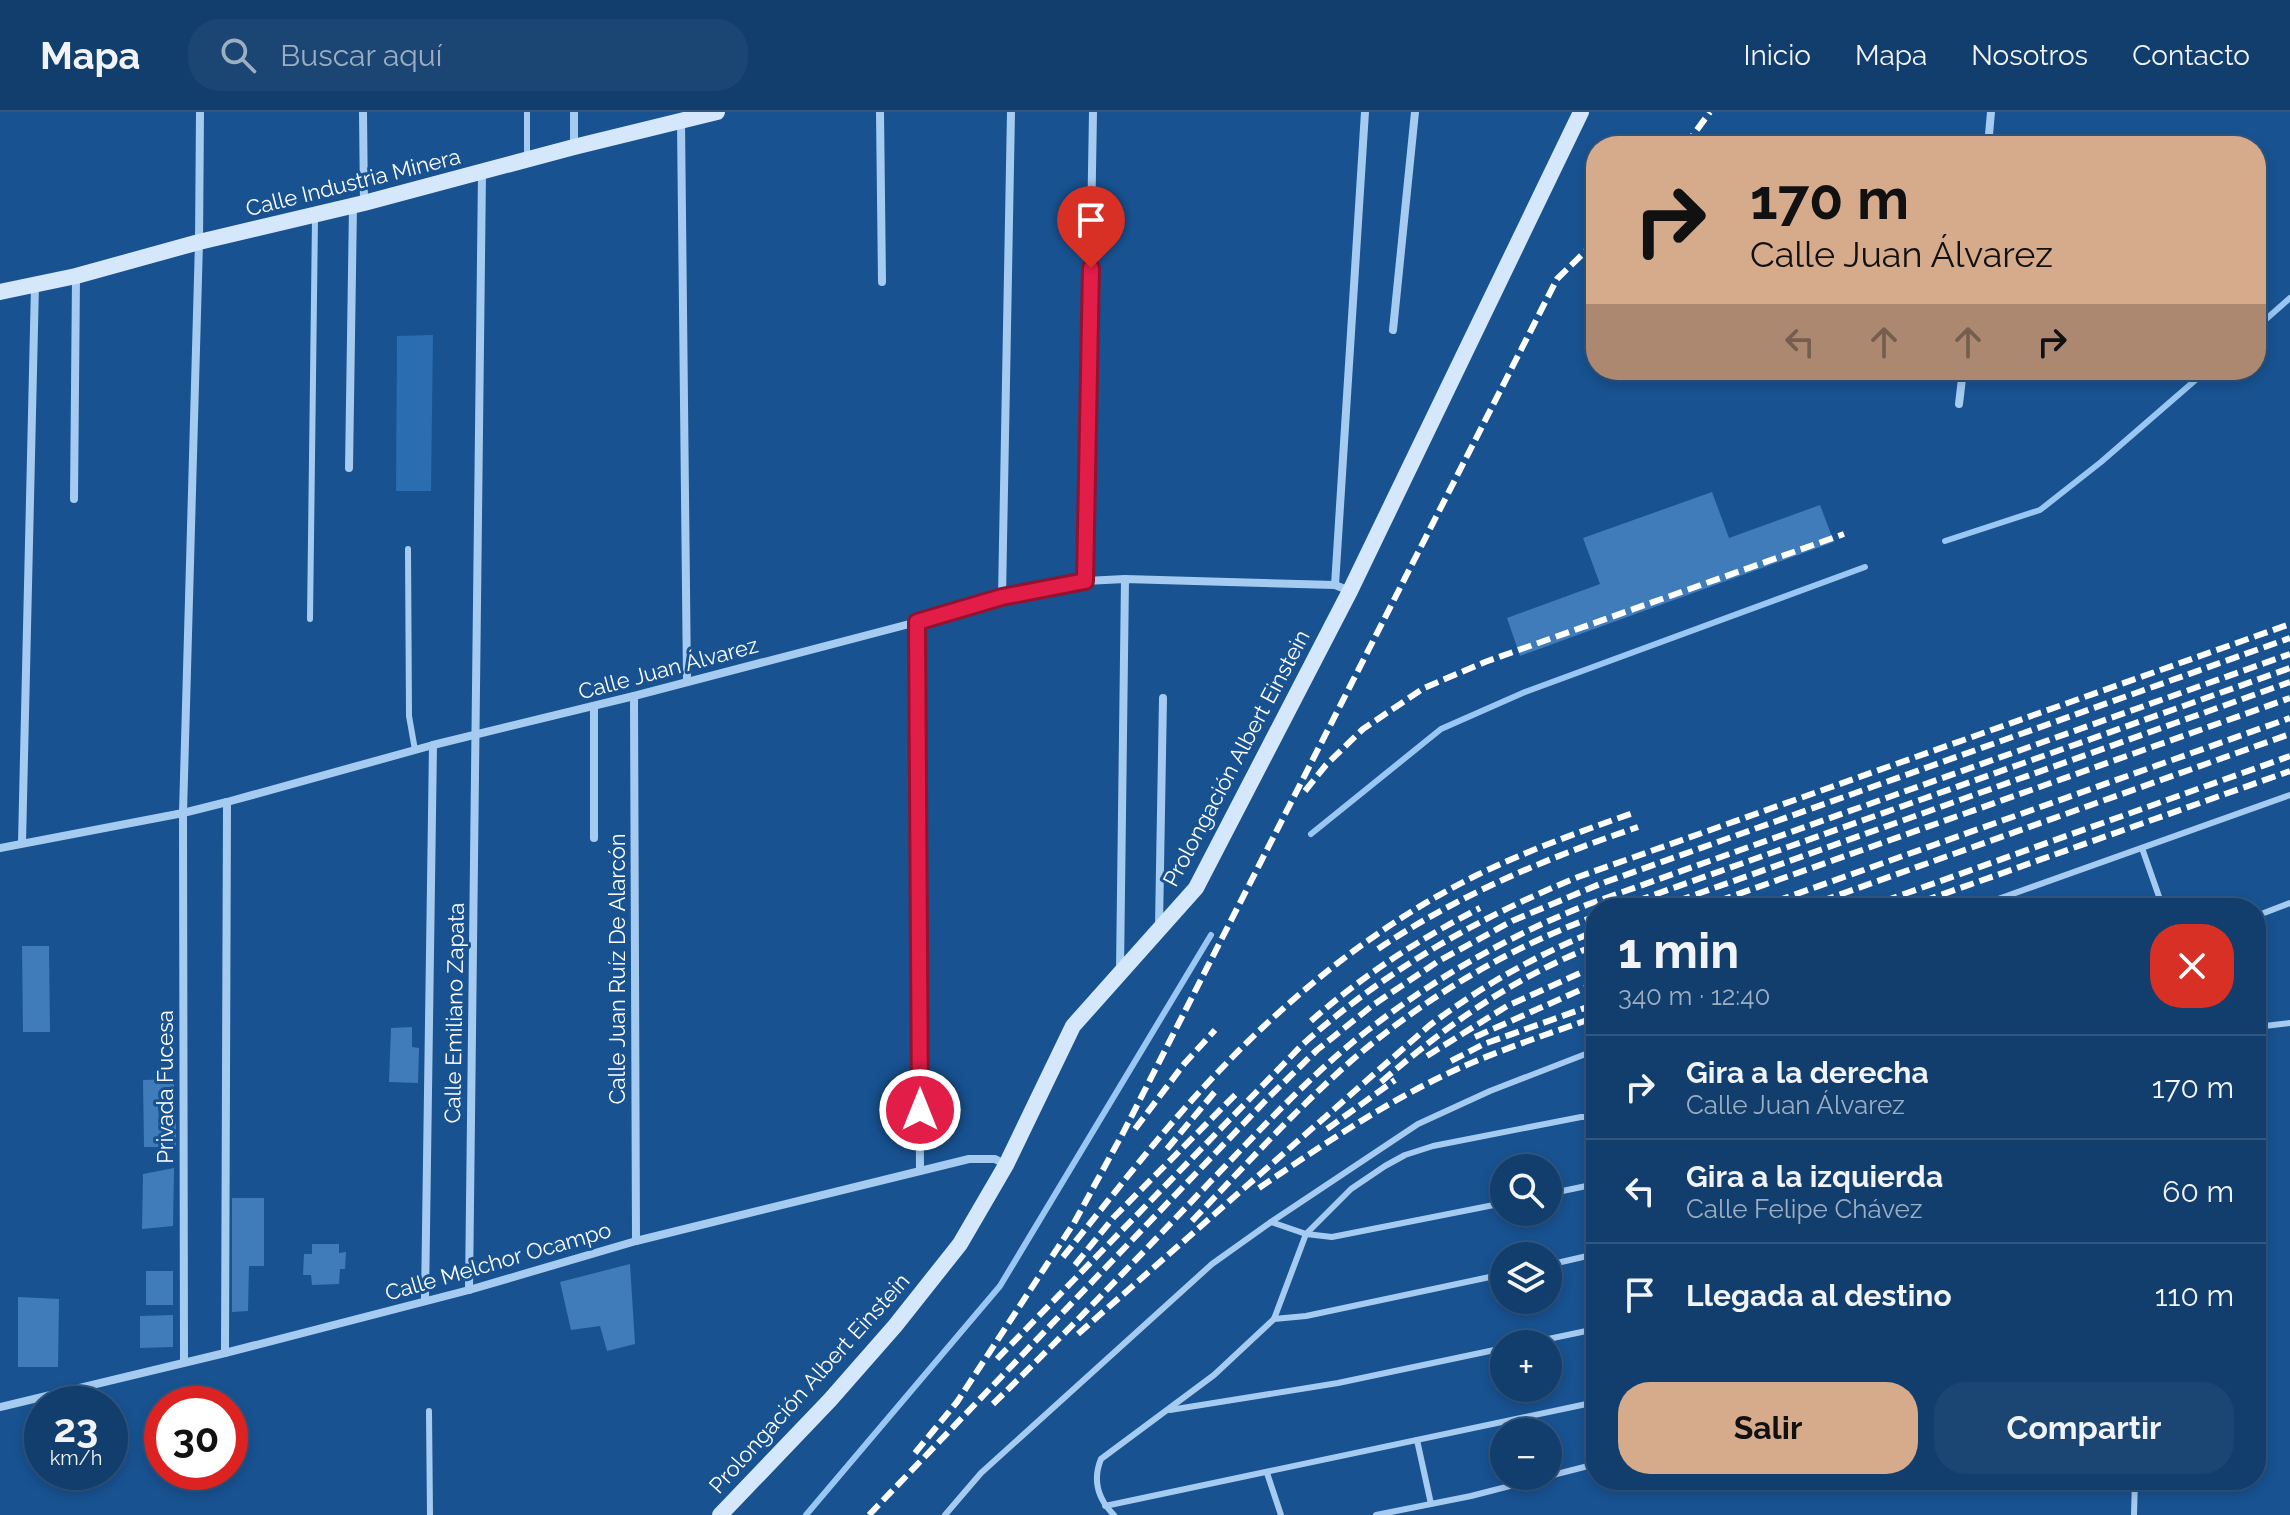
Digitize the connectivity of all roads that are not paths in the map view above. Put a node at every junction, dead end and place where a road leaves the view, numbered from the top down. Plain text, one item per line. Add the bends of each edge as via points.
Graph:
1 (200, 112) edge
2 (363, 112) edge
3 (527, 112) edge
4 (574, 112) edge
5 (717, 112) edge
6 (880, 112) edge
7 (1011, 112) edge
8 (1093, 112) edge
9 (1365, 112) edge
10 (1415, 112) edge
11 (1581, 112) edge
12 (1991, 112) edge
13 (681, 122) junction
14 (1989, 136) edge
15 (574, 147) junction
16 (527, 160) junction
17 (482, 173) junction
18 (358, 205) junction
19 (315, 214) junction
20 (199, 242) junction
21 (76, 276) junction
22 (882, 282) dead end
23 (35, 284) junction
24 (0, 292) edge
25 (1393, 330) dead end
26 (1962, 380) edge
27 (1959, 404) dead end
28 (349, 468) dead end
29 (74, 499) dead end
30 (408, 549) dead end
31 (1125, 579) junction
32 (1085, 581) junction
33 (1342, 588) junction
34 (1002, 597) junction
35 (310, 619) dead end
36 (917, 622) junction
37 (687, 682) junction
38 (634, 696) junction
39 (1163, 698) dead end
40 (594, 706) junction
41 (474, 736) junction
42 (433, 745) junction
43 (415, 750) junction
44 (2290, 795) edge
45 (227, 802) junction
46 (183, 813) junction
47 (594, 838) dead end
48 (22, 843) junction
49 (0, 848) edge
50 (2142, 848) junction
51 (2003, 898) edge
52 (2160, 898) edge
53 (2290, 903) edge
54 (2266, 912) edge
55 (1159, 931) junction
56 (1120, 974) junction
57 (2290, 1023) edge
58 (2266, 1026) edge
59 (1586, 1054) edge
60 (1586, 1117) edge
61 (1006, 1165) junction
62 (920, 1171) junction
63 (1586, 1186) edge
64 (1562, 1191) edge
65 (1490, 1206) edge
66 (1271, 1222) junction
67 (1306, 1234) junction
68 (636, 1241) junction
69 (1586, 1256) edge
70 (1562, 1262) edge
71 (1490, 1277) edge
72 (469, 1290) junction
73 (425, 1300) junction
74 (1274, 1319) junction
75 (1586, 1331) edge
76 (1562, 1336) edge
77 (1490, 1351) edge
78 (225, 1353) junction
79 (184, 1361) junction
80 (1586, 1404) edge
81 (0, 1407) edge
82 (1166, 1410) junction
83 (429, 1411) dead end
84 (1417, 1440) junction
85 (1586, 1467) edge
86 (1267, 1473) junction
87 (2135, 1490) edge
88 (1431, 1504) junction
89 (1105, 1506) junction
90 (430, 1515) edge
91 (720, 1515) edge
92 (945, 1515) edge
93 (1114, 1515) edge
94 (1281, 1515) edge
95 (1376, 1515) edge
96 (2134, 1515) edge

1 - 20 street, Privada Fucesa
2 - 18 street
3 - 16 lane
4 - 15 street
5 - 13 main road, Calle Industria Minera
6 - 22 street
7 - 34 street
8 - 32 street
9 - 33 street
10 - 25 street
11 - 33 main road, Prolongación Albert Einstein
12 - 14 street
13 - 15 main road, Calle Industria Minera
13 - 37 street
15 - 16 main road, Calle Industria Minera
16 - 17 main road, Calle Industria Minera
17 - 18 main road, Calle Industria Minera
17 - 41 street, Calle Emiliano Zapata
18 - 19 main road, Calle Industria Minera
18 - 28 street
19 - 20 main road, Calle Industria Minera
19 - 35 lane
20 - 21 main road, Calle Industria Minera
20 - 46 street, Privada Fucesa
21 - 23 main road, Calle Industria Minera
21 - 29 street
23 - 24 main road, Calle Industria Minera
23 - 48 street
26 - 27 street
30 - 43 lane via 409,716
31 - 32 street, Calle Juan Álvarez
31 - 33 street, Calle Juan Álvarez
31 - 56 street
32 - 34 street, Calle Juan Álvarez
33 - 55 main road, Prolongación Albert Einstein via 1196,888
34 - 36 street, Calle Juan Álvarez
36 - 37 street, Calle Juan Álvarez
36 - 62 street
37 - 38 street, Calle Juan Álvarez
38 - 40 street, Calle Juan Álvarez
38 - 68 street, Calle Juan Ruíz De Alarcón
39 - 55 street
40 - 41 street, Calle Juan Álvarez
40 - 47 street
41 - 42 street, Calle Juan Álvarez
41 - 72 street, Calle Emiliano Zapata
42 - 43 street, Calle Juan Álvarez
42 - 73 street
43 - 45 street, Calle Juan Álvarez
44 - 50 lane
45 - 46 street, Calle Juan Álvarez
45 - 78 street
46 - 48 street, Calle Juan Álvarez
46 - 79 street, Privada Fucesa
48 - 49 street, Calle Juan Álvarez
50 - 51 lane
50 - 52 lane
53 - 54 lane
55 - 56 main road, Prolongación Albert Einstein
56 - 61 main road, Prolongación Albert Einstein via 1073,1026
57 - 58 lane
59 - 66 lane via 1418,1124
60 - 67 lane via 1405,1155 1351,1189
61 - 62 street, Calle Melchor Ocampo via 979,1158
61 - 91 main road, Prolongación Albert Einstein via 960,1244 895,1326
62 - 68 street, Calle Melchor Ocampo
63 - 64 lane
65 - 67 lane via 1347,1235
66 - 67 lane
66 - 92 lane via 1212,1264 981,1473
67 - 74 lane
68 - 72 street, Calle Melchor Ocampo
69 - 70 lane
71 - 74 lane
72 - 73 street, Calle Melchor Ocampo
73 - 78 street, Calle Melchor Ocampo
74 - 82 lane via 1214,1375
75 - 76 lane
77 - 82 lane via 1338,1383
78 - 79 street, Calle Melchor Ocampo
79 - 81 street, Calle Melchor Ocampo
80 - 84 lane
82 - 89 lane via 1101,1459 1096,1482
83 - 90 lane
84 - 86 lane
84 - 88 lane
85 - 88 lane
86 - 89 lane
86 - 94 lane
87 - 96 lane
88 - 95 lane
89 - 93 lane

